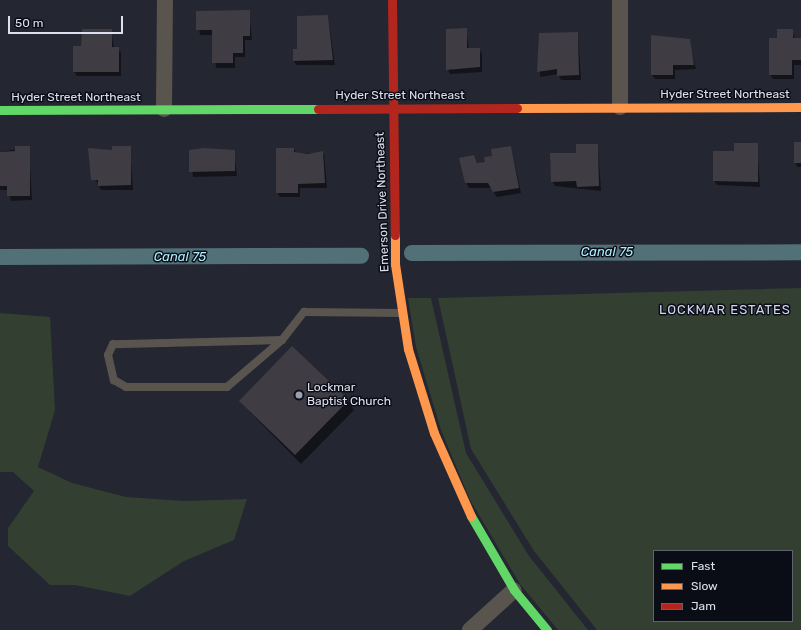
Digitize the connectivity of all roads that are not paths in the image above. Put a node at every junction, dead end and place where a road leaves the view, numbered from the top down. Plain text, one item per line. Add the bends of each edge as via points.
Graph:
1 (165, 0) edge
2 (392, 0) edge
3 (620, 0) edge
4 (620, 107) junction
5 (801, 107) edge
6 (392, 108) junction
7 (164, 109) junction
8 (0, 110) edge
9 (403, 313) junction
10 (282, 340) junction
11 (514, 590) junction
12 (470, 630) edge
13 (547, 630) edge

1 - 7 street
2 - 6 street, Emerson Drive Northeast
3 - 4 street
4 - 5 street, Hyder Street Northeast
4 - 6 street, Hyder Street Northeast
6 - 7 street, Hyder Street Northeast
6 - 9 street, Emerson Drive Northeast via 395,264
7 - 8 street, Hyder Street Northeast
9 - 10 lane via 304,312
9 - 11 street, Emerson Drive Northeast via 408,349 434,433 464,504
10 - 10 lane via 113,344 108,355 114,380 126,387 227,387
11 - 12 street
11 - 13 street, Emerson Drive Northeast

